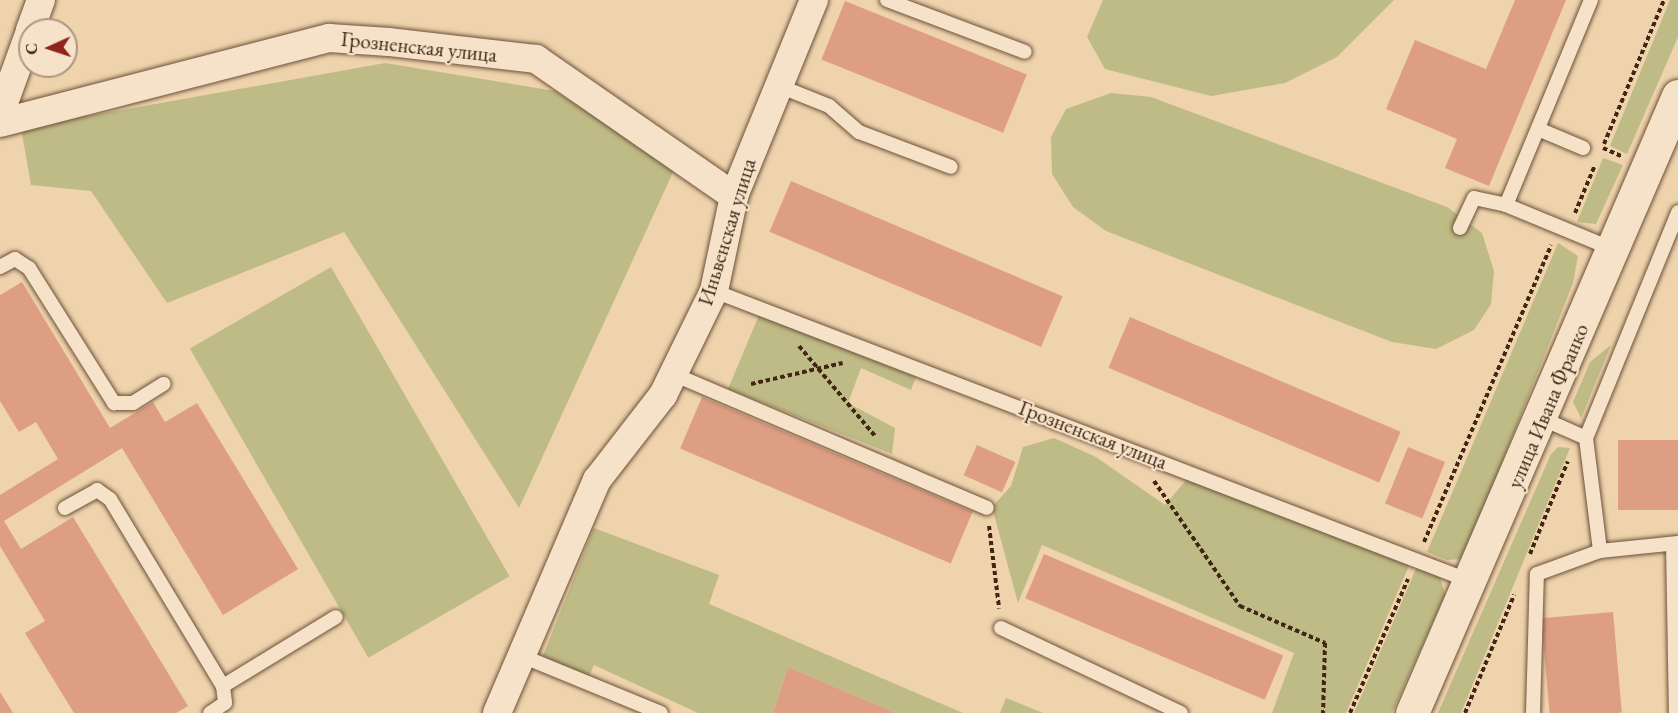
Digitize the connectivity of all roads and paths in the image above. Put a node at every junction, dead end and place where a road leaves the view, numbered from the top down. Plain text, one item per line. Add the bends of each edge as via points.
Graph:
1 (41, 0) edge
2 (814, 0) edge
3 (887, 0) edge
4 (1591, 0) edge
5 (1664, 0) edge
6 (35, 18) edge
7 (1025, 52) dead end
8 (18, 64) edge
9 (778, 86) junction
10 (1678, 96) edge
11 (0, 114) edge
12 (0, 123) edge
13 (1538, 129) junction
14 (1583, 148) dead end
15 (1602, 148) junction
16 (1631, 160) dead end
17 (951, 167) dead end
18 (734, 196) junction
19 (1506, 205) junction
20 (1678, 212) edge
21 (1460, 228) dead end
22 (1564, 229) junction
23 (1615, 250) junction
24 (0, 267) edge
25 (714, 291) junction
26 (776, 315) junction
27 (870, 350) junction
28 (818, 372) junction
29 (673, 374) junction
30 (163, 384) dead end
31 (723, 395) junction
32 (1543, 419) junction
33 (1586, 438) junction
34 (1132, 450) junction
35 (893, 467) junction
36 (987, 507) joint
37 (65, 508) dead end
38 (1676, 543) edge
39 (1600, 551) junction
40 (1418, 558) junction
41 (1472, 582) junction
42 (336, 617) dead end
43 (1001, 628) joint
44 (522, 656) junction
45 (223, 686) junction
46 (210, 713) edge
47 (497, 713) edge
48 (661, 713) edge
49 (1181, 713) edge
50 (1323, 713) edge
51 (1350, 713) edge
52 (1412, 713) edge
53 (1533, 713) edge
54 (1676, 713) edge

1 - 6 street
2 - 9 street, Иньвенская улица
3 - 7 lane
4 - 13 lane
5 - 15 path
8 - 11 street
9 - 17 lane via 829,106 859,132
9 - 18 street, Иньвенская улица
10 - 23 street, улица Ивана Франко
12 - 18 street, Грозненская улица via 329,38 389,42 536,59
13 - 14 lane
13 - 19 lane
15 - 16 path
15 - 22 path
18 - 25 street, Иньвенская улица
19 - 21 lane via 1474,198
19 - 22 lane
20 - 33 lane
22 - 23 lane
22 - 40 path via 1546,251
23 - 32 street, улица Ивана Франко
24 - 30 lane via 15,259 29,267 114,404 133,403
25 - 26 lane, Грозненская улица
25 - 29 street, Иньвенская улица
26 - 27 lane, Грозненская улица
26 - 28 path
27 - 28 path
27 - 34 lane, Грозненская улица
28 - 31 path via 737,386
28 - 35 path via 888,446
29 - 31 lane
29 - 44 street, Иньвенская улица via 597,480
31 - 35 lane
32 - 33 lane
32 - 41 street, улица Ивана Франко
33 - 39 lane
34 - 40 lane, Грозненская улица
34 - 50 path via 1240,606 1325,643
35 - 36 lane
36 - 43 path
37 - 45 lane via 87,494 104,492
38 - 39 lane
38 - 54 lane
39 - 53 lane via 1537,574
40 - 41 lane, Грозненская улица
40 - 51 path
41 - 52 street, улица Ивана Франко
42 - 45 lane
43 - 49 lane
44 - 47 street, Иньвенская улица
44 - 48 lane
45 - 46 lane via 225,703

